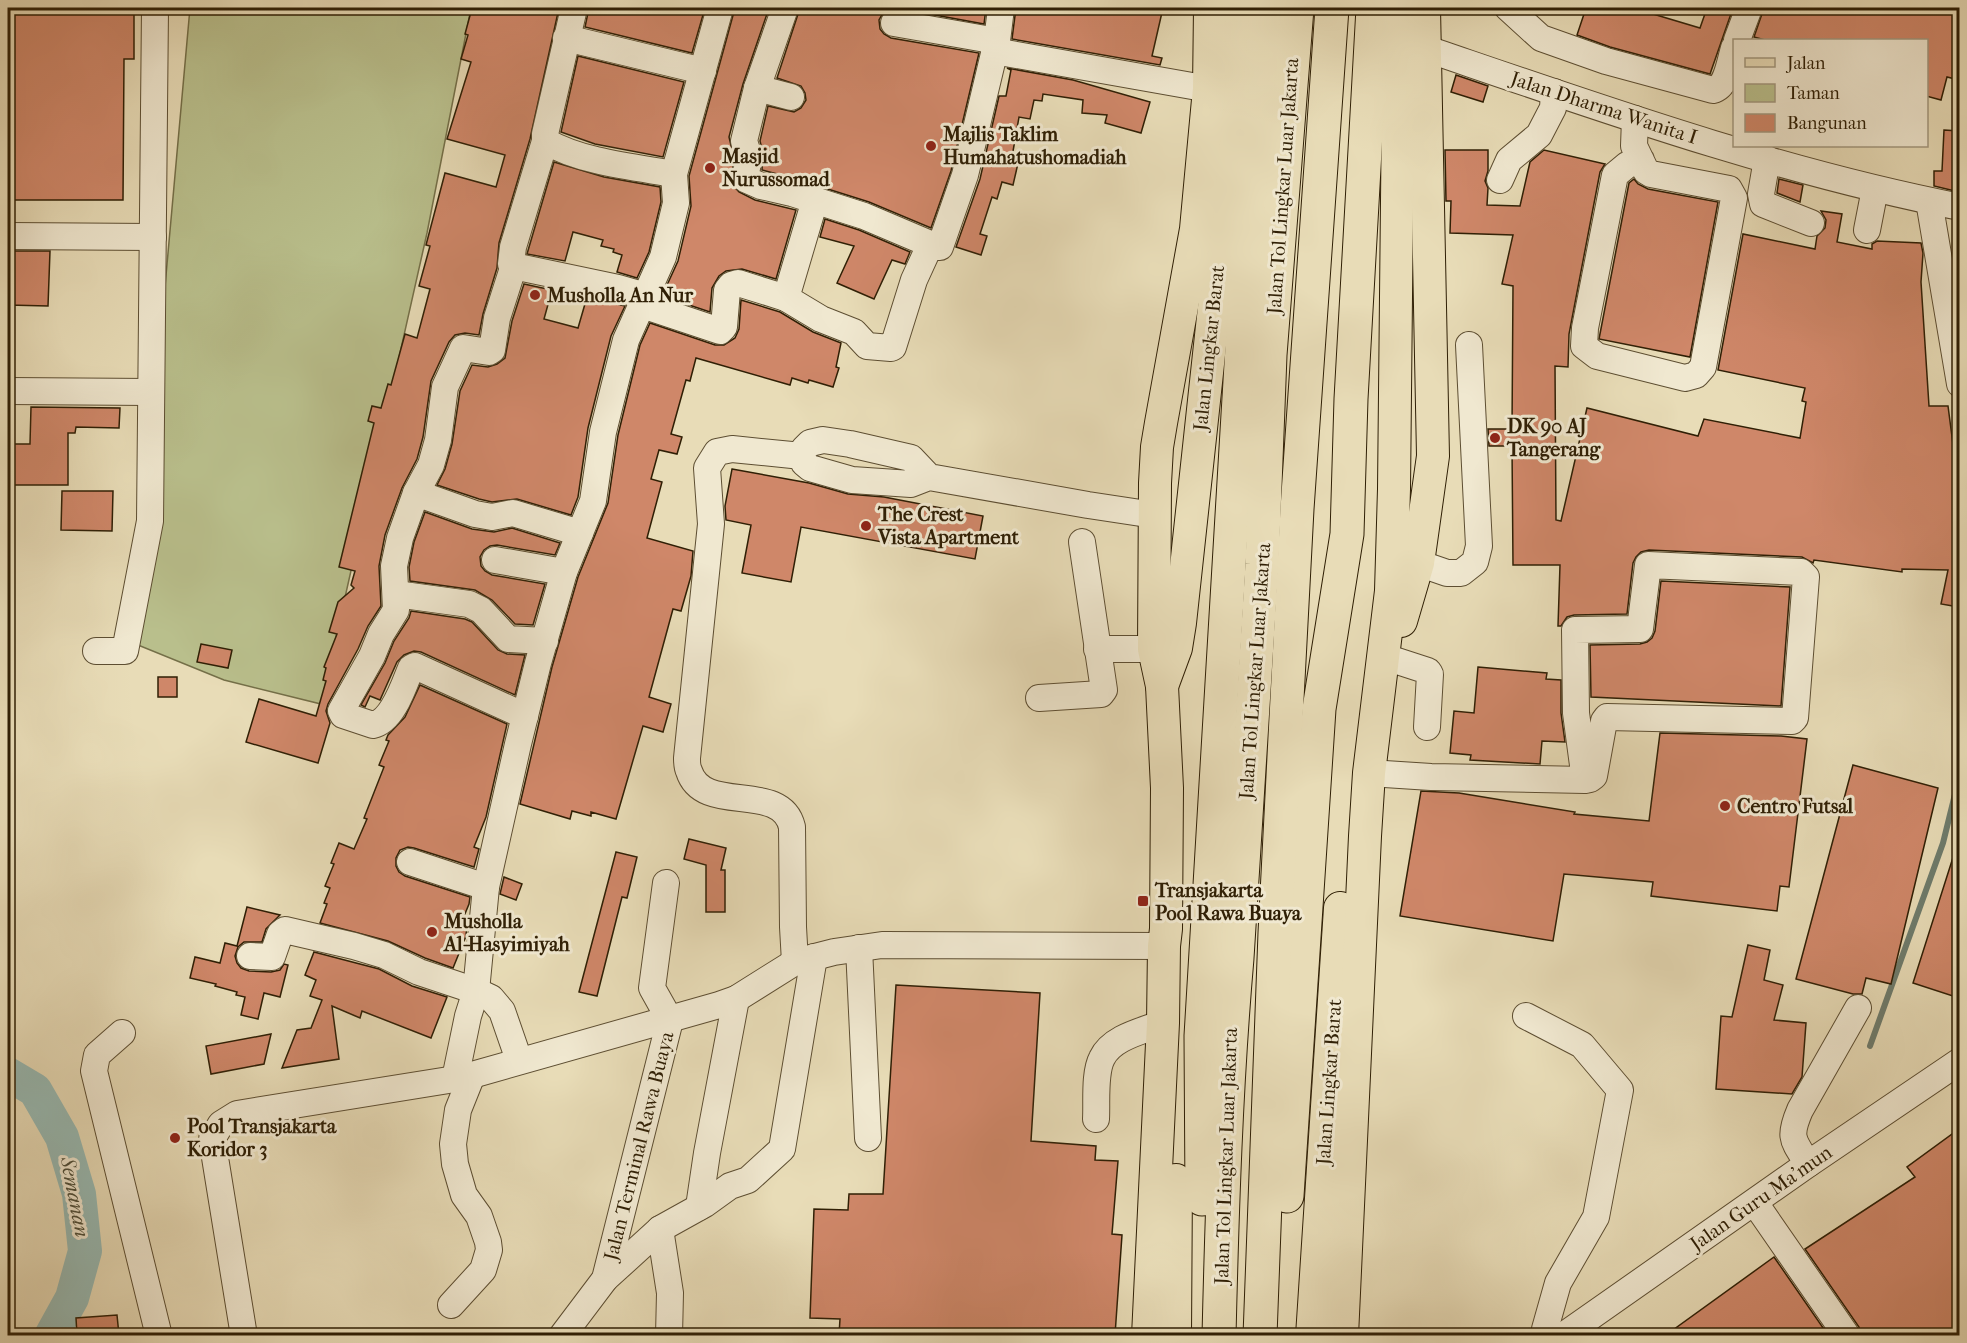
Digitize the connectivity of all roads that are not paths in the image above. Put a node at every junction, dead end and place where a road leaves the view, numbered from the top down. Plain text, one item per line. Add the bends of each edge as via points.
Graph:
1 (155, 8) edge
2 (574, 8) edge
3 (720, 8) edge
4 (785, 8) edge
5 (1001, 8) edge
6 (1210, 8) edge
7 (1234, 8) edge
8 (1266, 8) edge
9 (1297, 8) edge
10 (1332, 8) edge
11 (1373, 8) edge
12 (1400, 8) edge
13 (1424, 8) edge
14 (1508, 8) edge
15 (1749, 8) edge
16 (894, 23) dead end
17 (566, 38) junction
18 (1737, 39) edge
19 (995, 46) junction
20 (1424, 48) junction
21 (1733, 51) edge
22 (703, 71) junction
23 (757, 88) junction
24 (1209, 89) junction
25 (1554, 92) junction
26 (791, 97) dead end
27 (1635, 119) junction
28 (545, 141) junction
29 (1733, 144) edge
30 (1743, 147) edge
31 (1774, 155) edge
32 (1641, 160) junction
33 (674, 174) junction
34 (1500, 180) dead end
35 (1875, 189) junction
36 (804, 196) junction
37 (1929, 201) junction
38 (1959, 207) edge
39 (1811, 223) dead end
40 (1867, 230) dead end
41 (8, 236) edge
42 (153, 237) junction
43 (930, 245) junction
44 (513, 268) junction
45 (786, 298) junction
46 (644, 301) junction
47 (1469, 345) dead end
48 (1959, 384) edge
49 (8, 391) edge
50 (151, 393) junction
51 (802, 456) junction
52 (929, 477) junction
53 (416, 493) junction
54 (1154, 515) junction
55 (580, 533) junction
56 (1082, 542) dead end
57 (495, 560) dead end
58 (1418, 563) junction
59 (564, 572) junction
60 (396, 594) junction
61 (545, 641) junction
62 (1097, 649) junction
63 (1165, 649) junction
64 (96, 651) dead end
65 (1385, 667) junction
66 (1039, 698) dead end
67 (525, 716) junction
68 (1427, 727) dead end
69 (1392, 774) junction
70 (1585, 780) junction
71 (1359, 840) junction
72 (410, 862) dead end
73 (666, 883) dead end
74 (486, 887) junction
75 (1165, 941) junction
76 (859, 948) junction
77 (250, 956) dead end
78 (804, 959) junction
79 (476, 991) junction
80 (736, 999) junction
81 (1858, 1008) dead end
82 (1526, 1016) dead end
83 (670, 1020) junction
84 (1163, 1023) junction
85 (122, 1033) dead end
86 (519, 1060) junction
87 (1959, 1061) edge
88 (463, 1077) junction
89 (1096, 1119) dead end
90 (868, 1138) dead end
91 (1808, 1164) junction
92 (1755, 1203) junction
93 (699, 1207) junction
94 (660, 1229) junction
95 (1221, 1273) junction
96 (605, 1279) junction
97 (451, 1305) dead end
98 (1260, 1330) edge
99 (159, 1335) edge
100 (244, 1335) edge
101 (562, 1335) edge
102 (669, 1335) edge
103 (1148, 1335) edge
104 (1175, 1335) edge
105 (1219, 1335) edge
106 (1312, 1335) edge
107 (1342, 1335) edge
108 (1546, 1335) edge
109 (1563, 1335) edge
110 (1847, 1335) edge

1 - 42 street
2 - 17 street
3 - 22 street
4 - 23 street
5 - 19 street
6 - 24 main road, Jalan Lingkar Barat
7 - 63 main road, Jalan Lingkar Barat via 1229,169
8 - 95 highway via 1248,242 1201,1036 1204,1254
9 - 95 highway, Jalan Tol Lingkar Luar Jakarta via 1270,355 1262,564 1231,1022
10 - 98 highway, Jalan Tol Lingkar Luar Jakarta via 1284,737
11 - 98 highway via 1347,534 1318,709 1282,1262
12 - 65 main road, Jalan Lingkar Barat via 1394,489
13 - 20 main road, Jalan Lingkar Barat
14 - 21 street via 1541,38 1606,61 1713,90 1722,84
15 - 18 street
16 - 19 street
17 - 22 street
17 - 28 street
19 - 24 street
19 - 43 street via 965,175 940,247
20 - 25 street, Jalan Dharma Wanita I
20 - 58 main road, Jalan Lingkar Barat via 1433,456
22 - 33 street
23 - 26 street
23 - 36 street via 744,142 749,157 745,179
24 - 54 main road, Jalan Lingkar Barat via 1196,229 1157,447
25 - 27 street, Jalan Dharma Wanita I
25 - 34 street via 1553,108 1539,135 1509,160
27 - 29 street, Jalan Dharma Wanita I
27 - 32 street via 1634,146
28 - 33 street via 594,159
28 - 44 street via 513,247
30 - 31 street, Jalan Dharma Wanita I
31 - 35 street, Jalan Dharma Wanita I
31 - 39 street via 1761,194 1763,204
32 - 32 street via 1615,175 1584,346 1597,356 1685,378 1696,375 1703,367 1734,198 1729,189 1651,174
33 - 46 street via 676,203 666,246
35 - 37 street, Jalan Dharma Wanita I
35 - 40 street
36 - 43 street via 864,216
36 - 45 street
37 - 38 street, Jalan Dharma Wanita I
37 - 48 street
41 - 42 street
42 - 50 street
43 - 45 street via 891,348 867,346 854,332 821,319
44 - 46 street via 618,288
44 - 53 street via 497,318 492,350 463,348 445,387 438,440 431,465
45 - 46 street via 738,283 731,285 720,331
46 - 55 street via 626,340 603,432 593,501
47 - 58 street via 1479,546 1475,562 1461,573 1447,573
49 - 50 street
50 - 64 street via 150,521 125,651
51 - 52 street via 810,468 852,480 911,484
51 - 52 street via 810,442 850,444 911,458
51 - 78 street via 732,448 717,452 707,468 711,524 687,758 689,772 704,790 762,801 786,812 790,818 793,927
52 - 54 street
53 - 55 street via 475,514 492,518 513,513
53 - 60 street via 394,566
54 - 63 main road, Jalan Lingkar Barat
55 - 59 street
56 - 62 street
57 - 59 street
58 - 65 main road, Jalan Lingkar Barat
59 - 61 street
60 - 61 street via 469,604 481,610 508,639
60 - 67 street via 396,610 341,714 378,724 395,706 415,666
61 - 67 street
62 - 63 street
62 - 66 street via 1104,690 1101,694
63 - 75 main road, Jalan Lingkar Barat
65 - 68 street via 1428,671
65 - 69 main road, Jalan Lingkar Barat
67 - 74 street
69 - 70 street
69 - 71 main road, Jalan Lingkar Barat
70 - 70 street via 1594,776 1607,717 1792,721 1804,574 1648,565 1640,629 1575,630 1576,713
71 - 106 main road, Jalan Lingkar Barat via 1350,848 1343,865
71 - 107 main road, Jalan Lingkar Barat
72 - 74 street
73 - 83 street via 652,988
74 - 79 street
75 - 76 street, Jalan Terminal Rawa Buaya
75 - 84 main road, Jalan Lingkar Barat
75 - 104 main road, Jalan Lingkar Barat via 1172,948 1177,986
76 - 78 street, Jalan Terminal Rawa Buaya
76 - 90 street
77 - 79 street via 272,957 285,930 354,945
78 - 80 street, Jalan Terminal Rawa Buaya
78 - 93 street via 782,1149 748,1180 730,1186
79 - 86 street via 491,998 502,1011
79 - 88 street via 468,1016
80 - 83 street, Jalan Terminal Rawa Buaya
80 - 93 street
81 - 91 street via 1793,1127 1793,1140
82 - 108 street via 1582,1045 1620,1090 1596,1216 1558,1283
83 - 86 street
83 - 96 street, Jalan Terminal Rawa Buaya
84 - 89 street via 1121,1039 1102,1056
84 - 103 main road, Jalan Lingkar Barat
85 - 99 street via 97,1055 94,1071
86 - 88 street
87 - 91 street, Jalan Guru Ma'mun
88 - 97 street via 453,1144 455,1164 464,1195 479,1216 489,1250 483,1270
88 - 100 street via 237,1114 221,1124 212,1139
91 - 92 street, Jalan Guru Ma'mun
92 - 109 street, Jalan Guru Ma'mun
92 - 110 street
93 - 94 street
94 - 96 street
94 - 102 street via 670,1293
95 - 105 highway, Jalan Tol Lingkar Luar Jakarta
96 - 101 street, Jalan Terminal Rawa Buaya

